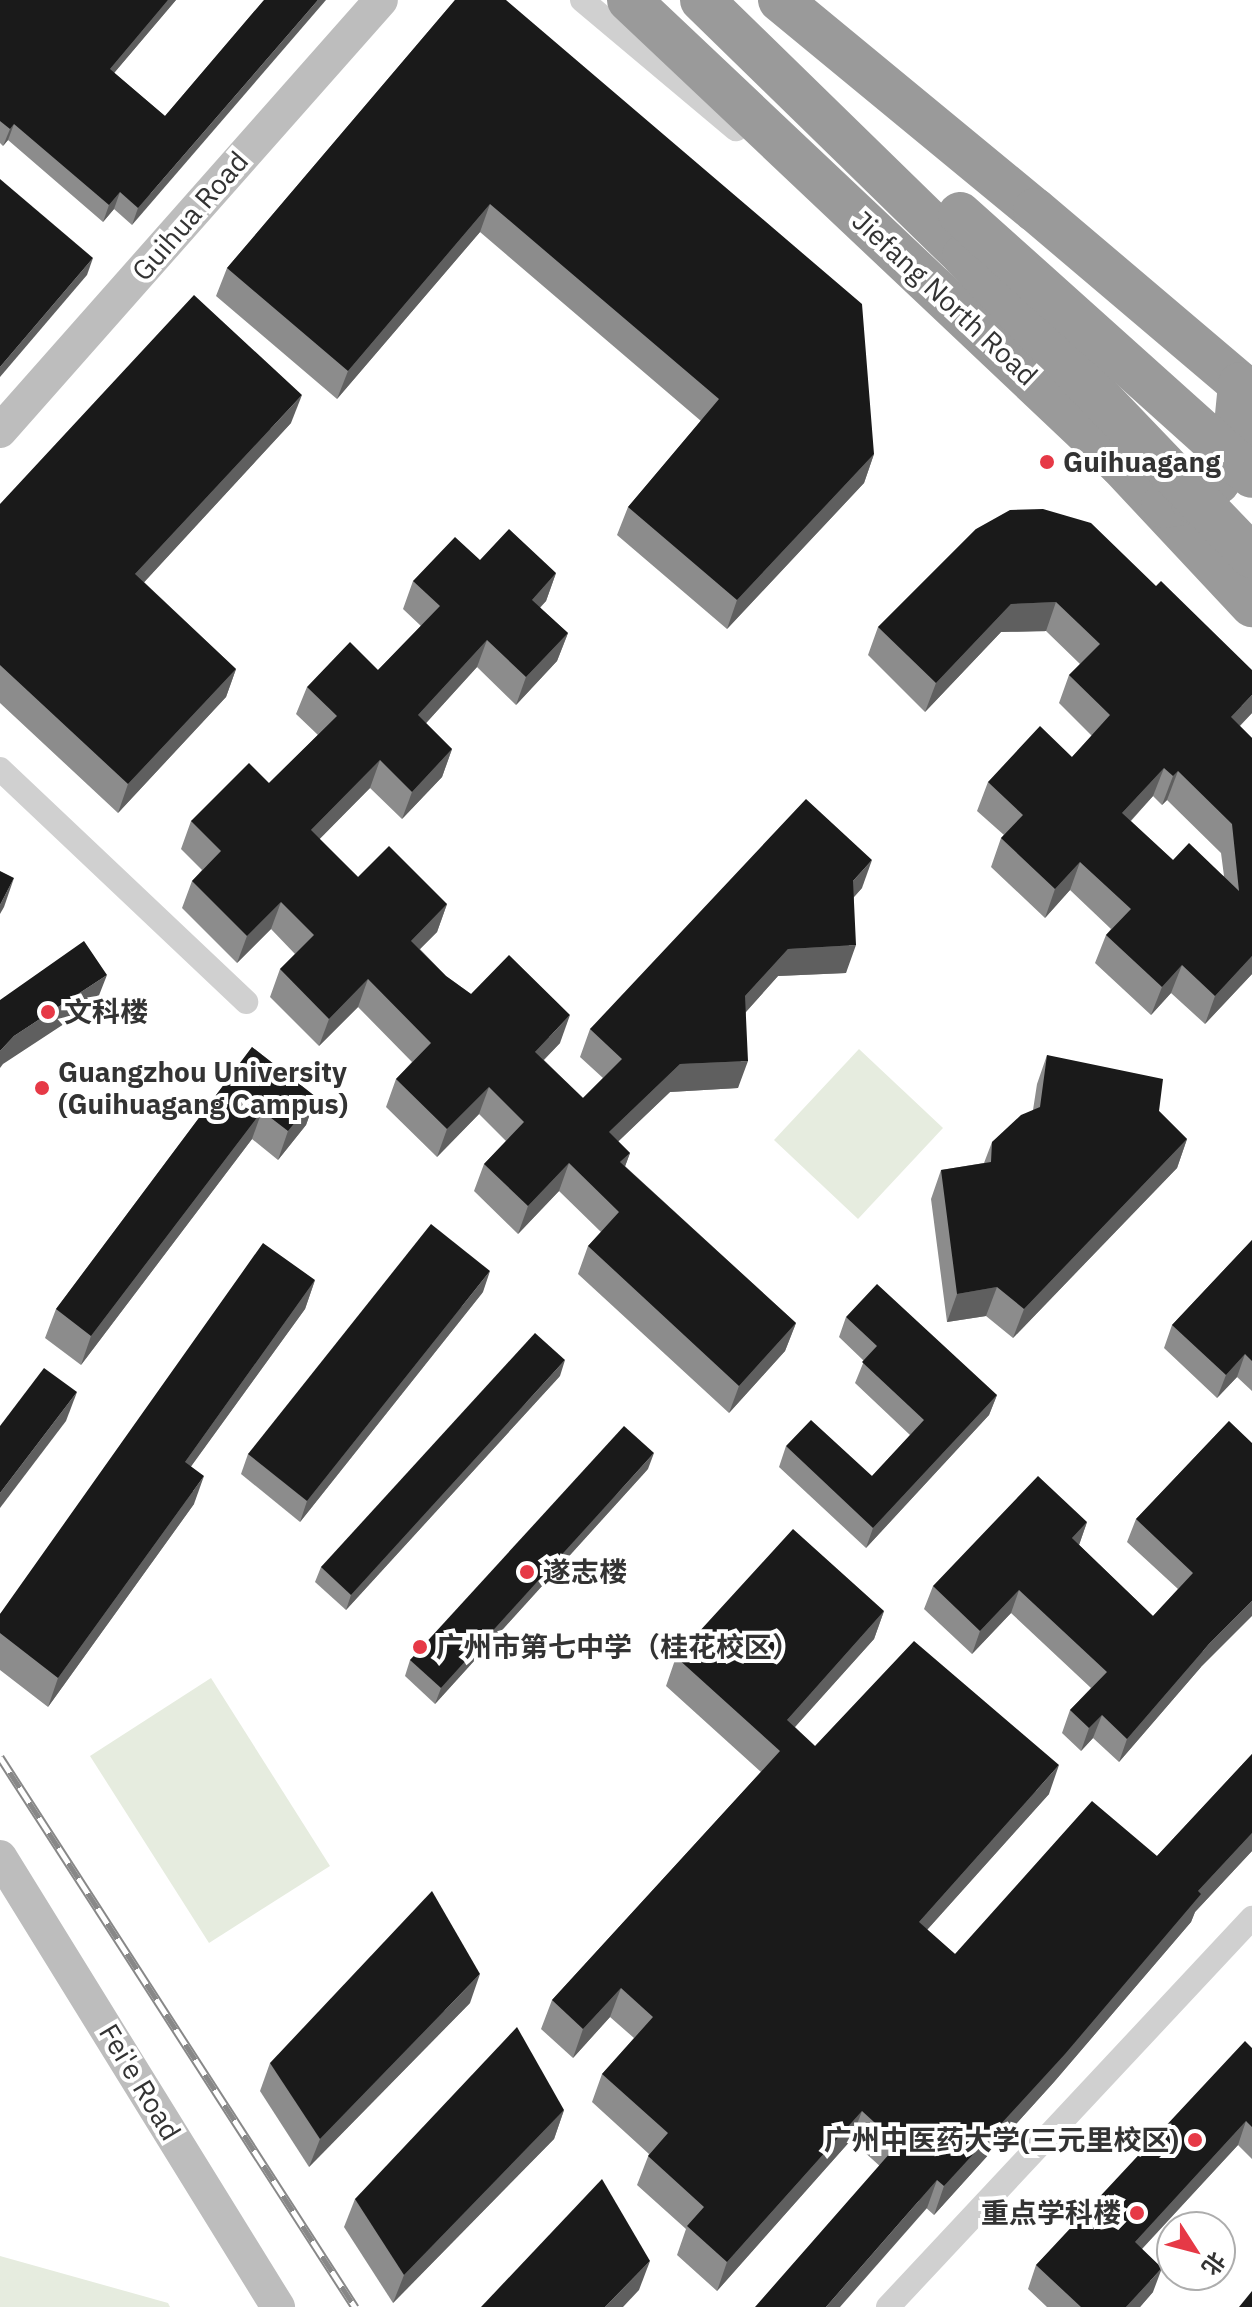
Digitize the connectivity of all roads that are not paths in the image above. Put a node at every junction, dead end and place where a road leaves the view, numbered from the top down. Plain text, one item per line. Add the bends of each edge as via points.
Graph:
1 (381, 0) edge
2 (582, 0) edge
3 (629, 0) edge
4 (676, 0) edge
5 (702, 0) edge
6 (708, 0) edge
7 (780, 0) edge
8 (1008, 282) dead end
9 (988, 338) junction
10 (1248, 392) edge
11 (0, 431) edge
12 (1252, 476) edge
13 (1160, 506) junction
14 (1252, 556) edge
15 (1252, 605) edge
16 (0, 769) edge
17 (246, 1002) dead end
18 (0, 1857) edge
19 (1252, 1918) edge
20 (278, 2307) edge
21 (888, 2307) edge

1 - 11 street, Guihua Road
2 - 9 street
3 - 9 highway, Jiefang North Road
4 - 8 street via 807,102
5 - 14 highway, bridge via 964,256
6 - 12 highway, bridge via 888,150
7 - 10 highway
9 - 13 highway, Jiefang North Road
10 - 13 highway via 1233,456 1218,482 1193,502
13 - 15 highway, Jiefang North Road
16 - 17 street
18 - 20 street, Fei'e Road
19 - 21 street

